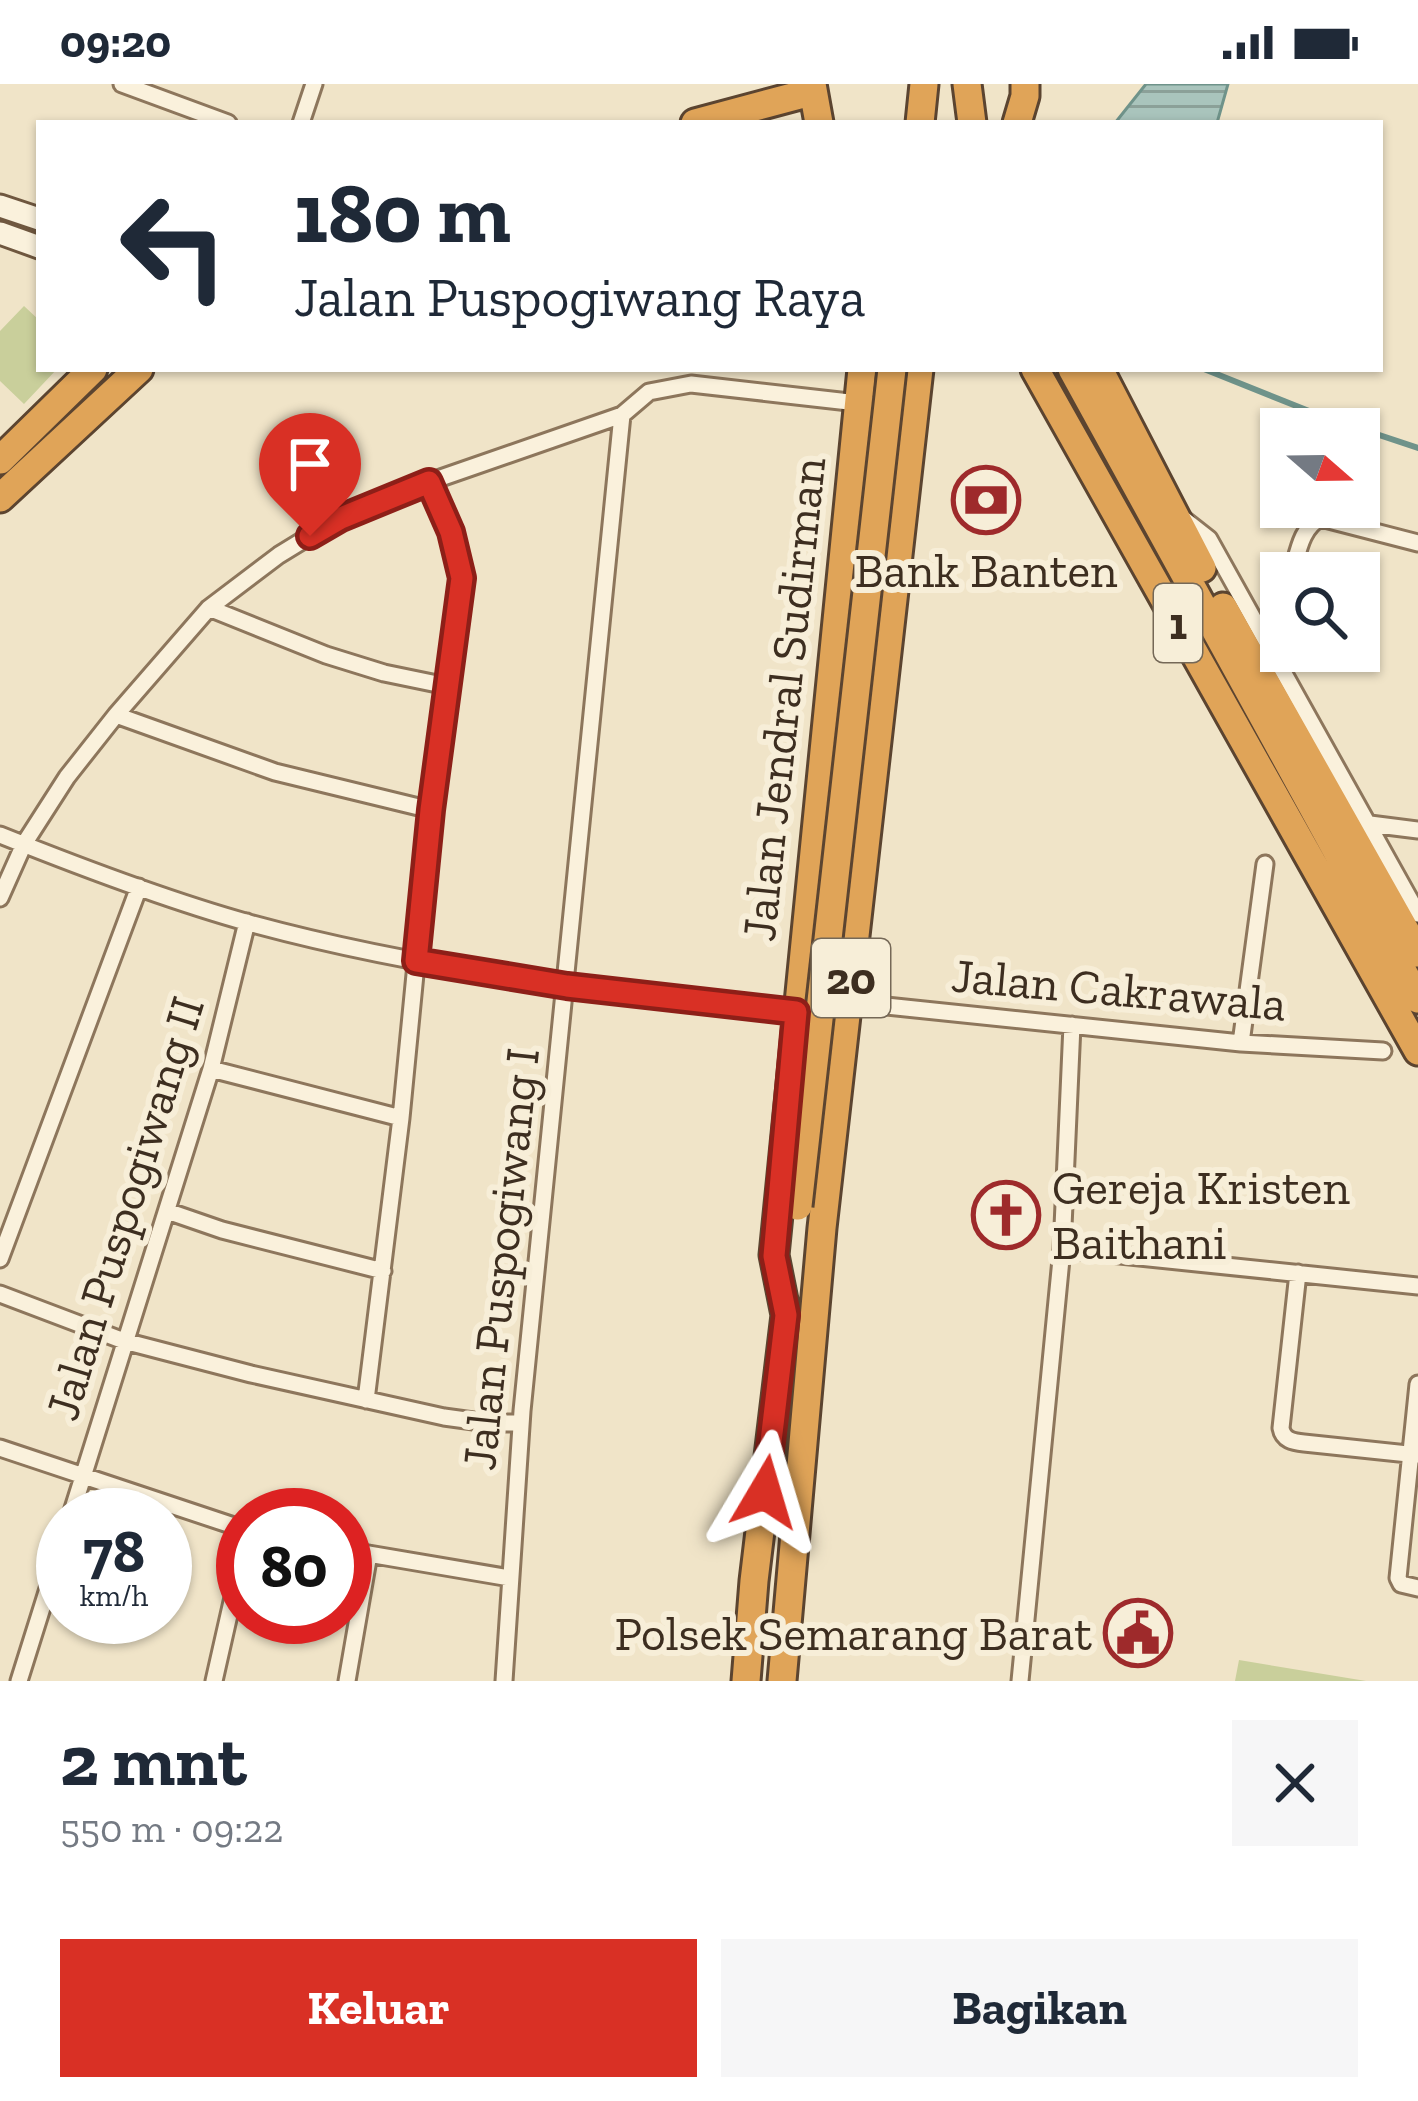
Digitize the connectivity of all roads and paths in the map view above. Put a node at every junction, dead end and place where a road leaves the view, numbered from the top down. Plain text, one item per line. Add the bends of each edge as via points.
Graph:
1 (122, 84) edge
2 (314, 84) edge
3 (781, 84) edge
4 (924, 84) edge
5 (967, 84) edge
6 (1025, 84) edge
7 (812, 88) edge
8 (737, 111) junction
9 (220, 120) edge
10 (302, 120) edge
11 (706, 120) edge
12 (818, 120) edge
13 (920, 120) edge
14 (972, 120) edge
15 (1018, 120) edge
16 (0, 206) edge
17 (36, 218) edge
18 (0, 233) edge
19 (36, 247) edge
20 (90, 372) edge
21 (136, 372) edge
22 (862, 372) edge
23 (892, 372) edge
24 (919, 372) edge
25 (1037, 372) edge
26 (1069, 372) edge
27 (1073, 372) edge
28 (1100, 372) edge
29 (858, 404) junction
30 (1056, 407) junction
31 (915, 410) junction
32 (622, 415) junction
33 (0, 460) edge
34 (429, 482) junction
35 (0, 498) edge
36 (1174, 512) junction
37 (1418, 543) edge
38 (1299, 552) edge
39 (209, 608) junction
40 (1260, 630) edge
41 (1284, 672) edge
42 (447, 686) junction
43 (116, 715) junction
44 (431, 810) junction
45 (1370, 824) junction
46 (1418, 830) edge
47 (0, 835) edge
48 (23, 844) junction
49 (1265, 864) dead end
50 (140, 887) junction
51 (0, 898) edge
52 (1418, 914) edge
53 (247, 922) junction
54 (1418, 953) edge
55 (416, 961) junction
56 (567, 986) junction
57 (1418, 999) edge
58 (848, 1002) junction
59 (796, 1012) junction
60 (1072, 1025) junction
61 (1241, 1042) junction
62 (1383, 1051) dead end
63 (1418, 1051) edge
64 (212, 1069) junction
65 (401, 1118) junction
66 (167, 1211) junction
67 (1062, 1249) junction
68 (0, 1259) edge
69 (383, 1271) junction
70 (1298, 1273) junction
71 (1418, 1286) edge
72 (0, 1294) edge
73 (786, 1315) junction
74 (124, 1341) junction
75 (1418, 1384) edge
76 (366, 1400) junction
77 (521, 1423) junction
78 (0, 1448) edge
79 (1416, 1454) edge
80 (84, 1475) junction
81 (80, 1488) edge
82 (216, 1519) edge
83 (372, 1555) edge
84 (510, 1578) junction
85 (1418, 1588) edge
86 (36, 1629) edge
87 (222, 1644) edge
88 (353, 1644) edge
89 (20, 1681) edge
90 (214, 1681) edge
91 (347, 1681) edge
92 (504, 1681) edge
93 (746, 1681) edge
94 (782, 1681) edge
95 (1020, 1681) edge

1 - 9 street
2 - 10 street
3 - 8 highway
4 - 13 highway
5 - 14 highway
6 - 15 highway
7 - 8 highway
7 - 12 highway
8 - 11 highway
16 - 17 main road
18 - 19 main road
20 - 33 highway
21 - 35 highway
22 - 29 highway, Jalan Jendral Sudirman / 20
23 - 73 highway, 20, bridge
24 - 31 highway, Jalan Jendral Sudirman / 20
25 - 30 highway, 1
26 - 30 highway
27 - 57 highway, 1
28 - 36 highway, 1
29 - 31 street
29 - 32 street via 691,385 649,392
29 - 59 highway, Jalan Jendral Sudirman / 20
30 - 63 highway, 1
31 - 58 highway, Jalan Jendral Sudirman / 20
32 - 34 street
32 - 56 street, Jalan Puspogiwang I
34 - 39 street via 341,518
34 - 42 street via 462,578
36 - 40 street via 1209,539
36 - 54 highway, 1
37 - 38 street via 1321,518 1306,530
39 - 42 street via 326,655
39 - 43 street
41 - 45 street
42 - 44 street
43 - 44 street via 275,772
43 - 48 street
44 - 55 street
45 - 46 street
45 - 52 street
47 - 48 street
48 - 50 street
48 - 51 street
49 - 61 street
50 - 53 street
50 - 68 street
53 - 55 street
53 - 64 street, Jalan Puspogiwang II
55 - 56 street
55 - 65 street
56 - 59 street
56 - 77 street, Jalan Puspogiwang I
58 - 60 street, Jalan Cakrawala
58 - 94 highway, Jalan Jendral Sudirman / 20
59 - 73 highway, Jalan Jendral Sudirman / 20 via 774,1256
60 - 61 street, Jalan Cakrawala
60 - 67 street
61 - 62 street, Jalan Cakrawala
64 - 65 street
64 - 66 street, Jalan Puspogiwang II
65 - 69 street
66 - 69 street
66 - 74 street, Jalan Puspogiwang II
67 - 70 street
67 - 95 street
69 - 76 street
70 - 71 street
70 - 79 street via 1282,1434 1304,1444
72 - 74 street
73 - 93 highway, Jalan Jendral Sudirman / 20
74 - 76 street
74 - 80 street, Jalan Puspogiwang II
75 - 79 street
76 - 77 street
77 - 84 street, Jalan Puspogiwang I
78 - 80 street
79 - 85 street via 1398,1578
80 - 81 street, Jalan Puspogiwang II
80 - 82 street
83 - 84 street
84 - 92 street, Jalan Puspogiwang I
86 - 89 street
87 - 90 street
88 - 91 street

